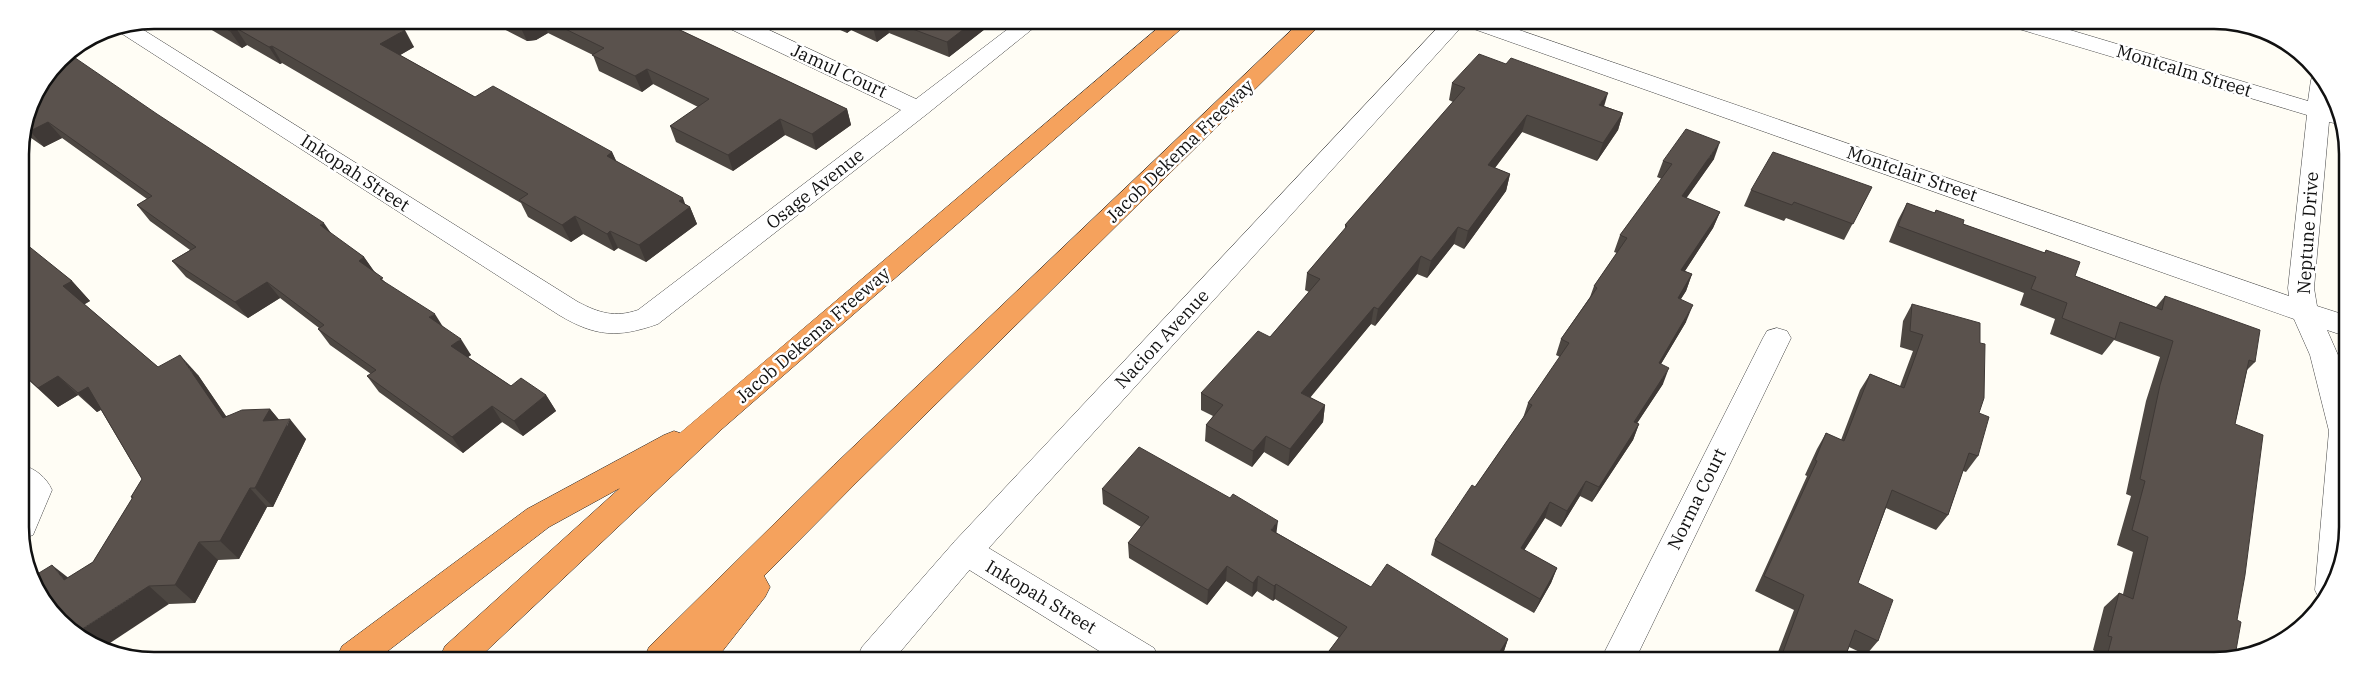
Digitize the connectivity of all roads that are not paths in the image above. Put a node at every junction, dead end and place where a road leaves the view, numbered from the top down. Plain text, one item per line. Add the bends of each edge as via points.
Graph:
1 (749, 29) edge
2 (1021, 29) edge
3 (1170, 29) edge
4 (1306, 29) edge
5 (1448, 29) edge
6 (1496, 29) edge
7 (2044, 29) edge
8 (130, 31) edge
9 (2326, 98) edge
10 (919, 109) junction
11 (2330, 115) edge
12 (2305, 312) junction
13 (588, 319) joint
14 (2339, 324) edge
15 (1777, 338) dead end
16 (2339, 412) edge
17 (712, 422) junction
18 (844, 475) junction
19 (29, 483) edge
20 (2339, 492) edge
21 (29, 509) edge
22 (966, 551) junction
23 (2333, 566) edge
24 (361, 652) edge
25 (462, 652) edge
26 (667, 652) edge
27 (701, 652) edge
28 (879, 652) edge
29 (1131, 652) edge
30 (1622, 652) edge

1 - 10 street, Jamul Court
2 - 10 street, Osage Avenue
3 - 17 highway, Jacob Dekema Freeway
4 - 18 highway, Jacob Dekema Freeway
5 - 22 street, Nacion Avenue
6 - 12 street, Montclair Street
7 - 11 street, Montcalm Street
8 - 13 street, Inkopah Street
9 - 11 street, Neptune Drive
10 - 13 street, Osage Avenue via 648,317 610,326
11 - 12 street, Neptune Drive via 2301,286
12 - 14 street, Montclair Street
12 - 16 street, Neptune Drive via 2324,355
15 - 30 street, Norma Court
17 - 24 highway via 538,518
17 - 25 highway, Jacob Dekema Freeway
18 - 26 highway, Jacob Dekema Freeway
18 - 27 highway
19 - 21 street via 37,490
20 - 23 street, Neptune Drive
22 - 28 street, Nacion Avenue
22 - 29 street, Inkopah Street

